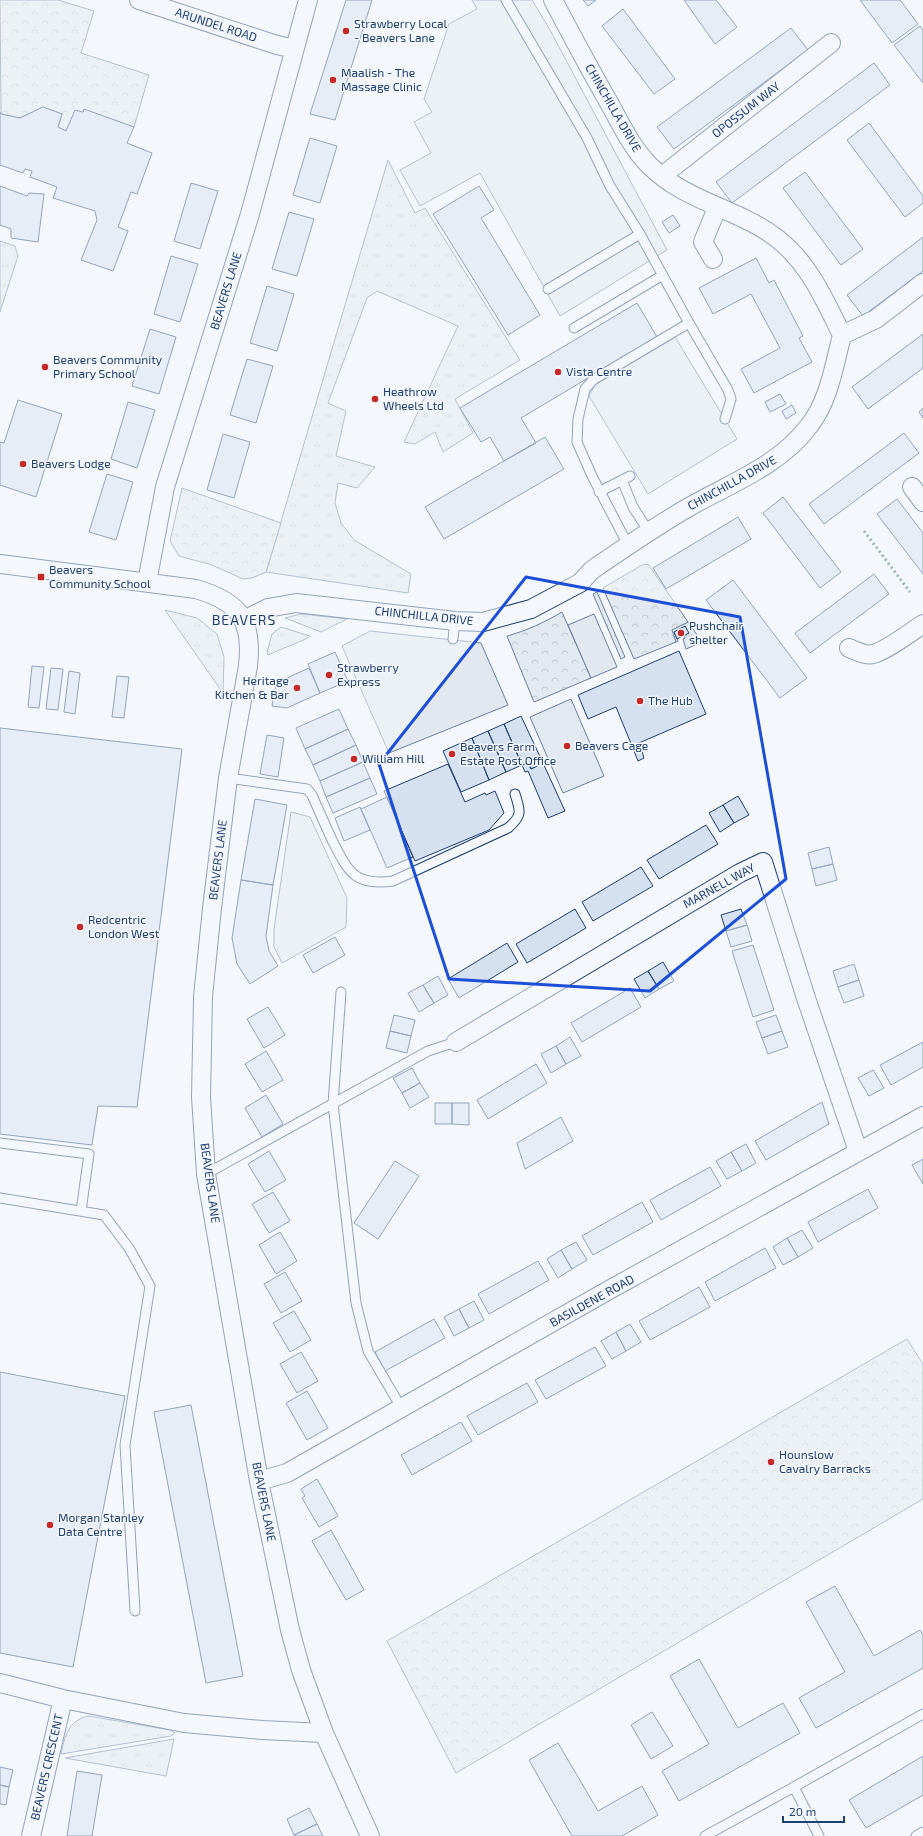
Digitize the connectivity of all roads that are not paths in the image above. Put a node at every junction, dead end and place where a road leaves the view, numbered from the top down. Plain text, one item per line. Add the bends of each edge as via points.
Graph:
1 (139, 0) edge
2 (308, 0) edge
3 (506, 0) edge
4 (553, 0) edge
5 (831, 43) dead end
6 (294, 49) junction
7 (662, 176) junction
8 (717, 208) junction
9 (640, 234) junction
10 (713, 259) dead end
11 (663, 275) junction
12 (923, 283) edge
13 (548, 288) dead end
14 (689, 323) junction
15 (574, 328) dead end
16 (842, 335) junction
17 (725, 419) dead end
18 (912, 487) dead end
19 (599, 492) junction
20 (923, 502) edge
21 (649, 532) junction
22 (628, 545) junction
23 (0, 564) edge
24 (147, 582) junction
25 (244, 620) junction
26 (455, 621) junction
27 (923, 624) edge
28 (453, 639) dead end
29 (849, 648) dead end
30 (228, 778) junction
31 (515, 794) dead end
32 (341, 992) dead end
33 (456, 1042) joint
34 (333, 1104) junction
35 (923, 1116) edge
36 (0, 1143) edge
37 (858, 1151) junction
38 (206, 1174) junction
39 (0, 1198) edge
40 (81, 1211) junction
41 (402, 1409) junction
42 (259, 1481) junction
43 (135, 1611) dead end
44 (0, 1683) edge
45 (63, 1699) junction
46 (923, 1714) edge
47 (324, 1733) junction
48 (794, 1787) junction
49 (923, 1832) edge
50 (31, 1836) edge
51 (370, 1836) edge
52 (705, 1836) edge
53 (819, 1836) edge
54 (916, 1836) edge

1 - 6 street, ARUNDEL ROAD
2 - 6 street, BEAVERS LANE
3 - 9 lane via 587,138 610,186
4 - 7 street, CHINCHILLA DRIVE via 638,152
5 - 7 street, OPOSSUM WAY
6 - 24 street, BEAVERS LANE via 250,214 165,487
7 - 8 street, CHINCHILLA DRIVE
8 - 10 street via 704,237
8 - 16 street, CHINCHILLA DRIVE via 750,222 779,240 802,262 818,287
9 - 11 lane
9 - 13 lane
11 - 14 lane
11 - 15 lane
12 - 16 street via 876,319
14 - 17 lane via 728,390 731,399
14 - 19 lane via 593,380 585,389 578,420 577,442
16 - 21 street, CHINCHILLA DRIVE via 828,392 810,426 783,454 765,467 688,507
18 - 20 street
19 - 21 lane via 626,478 633,507
19 - 22 lane
21 - 22 street, CHINCHILLA DRIVE
22 - 26 street, CHINCHILLA DRIVE via 592,570 580,583 531,609 483,622
23 - 24 street, BEAVERS LANE
24 - 25 street, BEAVERS LANE via 213,594 223,598
25 - 26 street, CHINCHILLA DRIVE via 268,608 296,603
25 - 30 street, BEAVERS LANE via 250,649
26 - 28 lane
27 - 29 street via 873,654
30 - 31 lane via 307,789 346,868 362,880 377,883 393,881 508,828 518,819 520,809
30 - 38 street, BEAVERS LANE via 203,997 201,1097
32 - 34 lane
33 - 34 lane via 428,1051
33 - 37 street, MARNELL WAY via 740,873 763,862
34 - 38 lane
34 - 41 lane via 356,1303 364,1339 368,1351
35 - 37 street, BASILDENE ROAD
36 - 40 lane via 89,1154
37 - 41 street, BASILDENE ROAD
38 - 42 street, BEAVERS LANE
39 - 40 lane
40 - 43 lane via 104,1215 129,1248 150,1286 125,1445
41 - 42 street, BASILDENE ROAD via 287,1473
42 - 47 street, BEAVERS LANE via 290,1630 301,1670
44 - 45 street
45 - 47 street via 184,1723
45 - 50 street, BEAVERS CRESCENT
46 - 48 lane
47 - 51 street, BEAVERS LANE
48 - 52 lane
48 - 53 lane
49 - 54 lane

